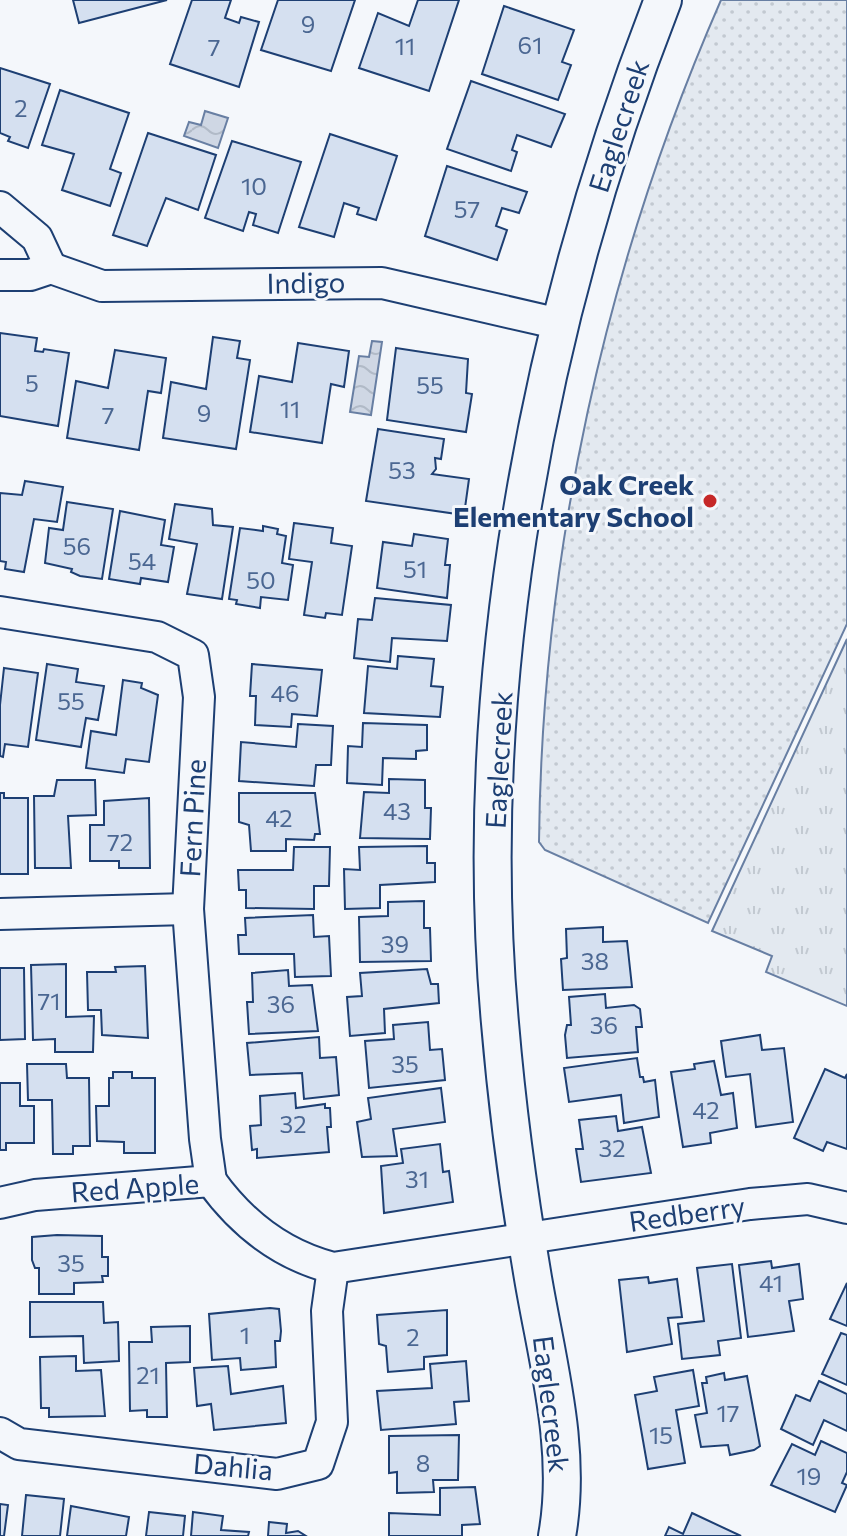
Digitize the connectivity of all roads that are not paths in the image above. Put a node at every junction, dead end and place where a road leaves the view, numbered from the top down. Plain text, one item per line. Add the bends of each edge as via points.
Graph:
1 (660, 1) edge
2 (0, 207) edge
3 (51, 268) junction
4 (0, 275) edge
5 (560, 324) junction
6 (0, 612) edge
7 (188, 909) junction
8 (0, 914) edge
9 (211, 1181) junction
10 (0, 1203) edge
11 (847, 1208) edge
12 (526, 1237) junction
13 (333, 1268) junction
14 (0, 1433) edge
15 (557, 1536) edge

1 - 5 street, Eaglecreek via 606,158
2 - 3 street via 37,238
3 - 4 street via 30,275
3 - 5 street, Indigo via 102,286 382,283
5 - 12 street, Eaglecreek via 519,537 496,803 499,1011
6 - 7 street, Fern Pine via 157,637 193,655 199,697
7 - 8 street
7 - 9 street, Fern Pine
9 - 10 street, Red Apple via 35,1195
9 - 13 street, Red Apple via 253,1228 289,1253
11 - 12 street, Redberry via 808,1199 750,1204
12 - 13 street, Red Apple
12 - 15 street, Eaglecreek via 557,1413 562,1471
13 - 14 street, Dahlia via 327,1311 332,1422 318,1464 277,1474 19,1444

